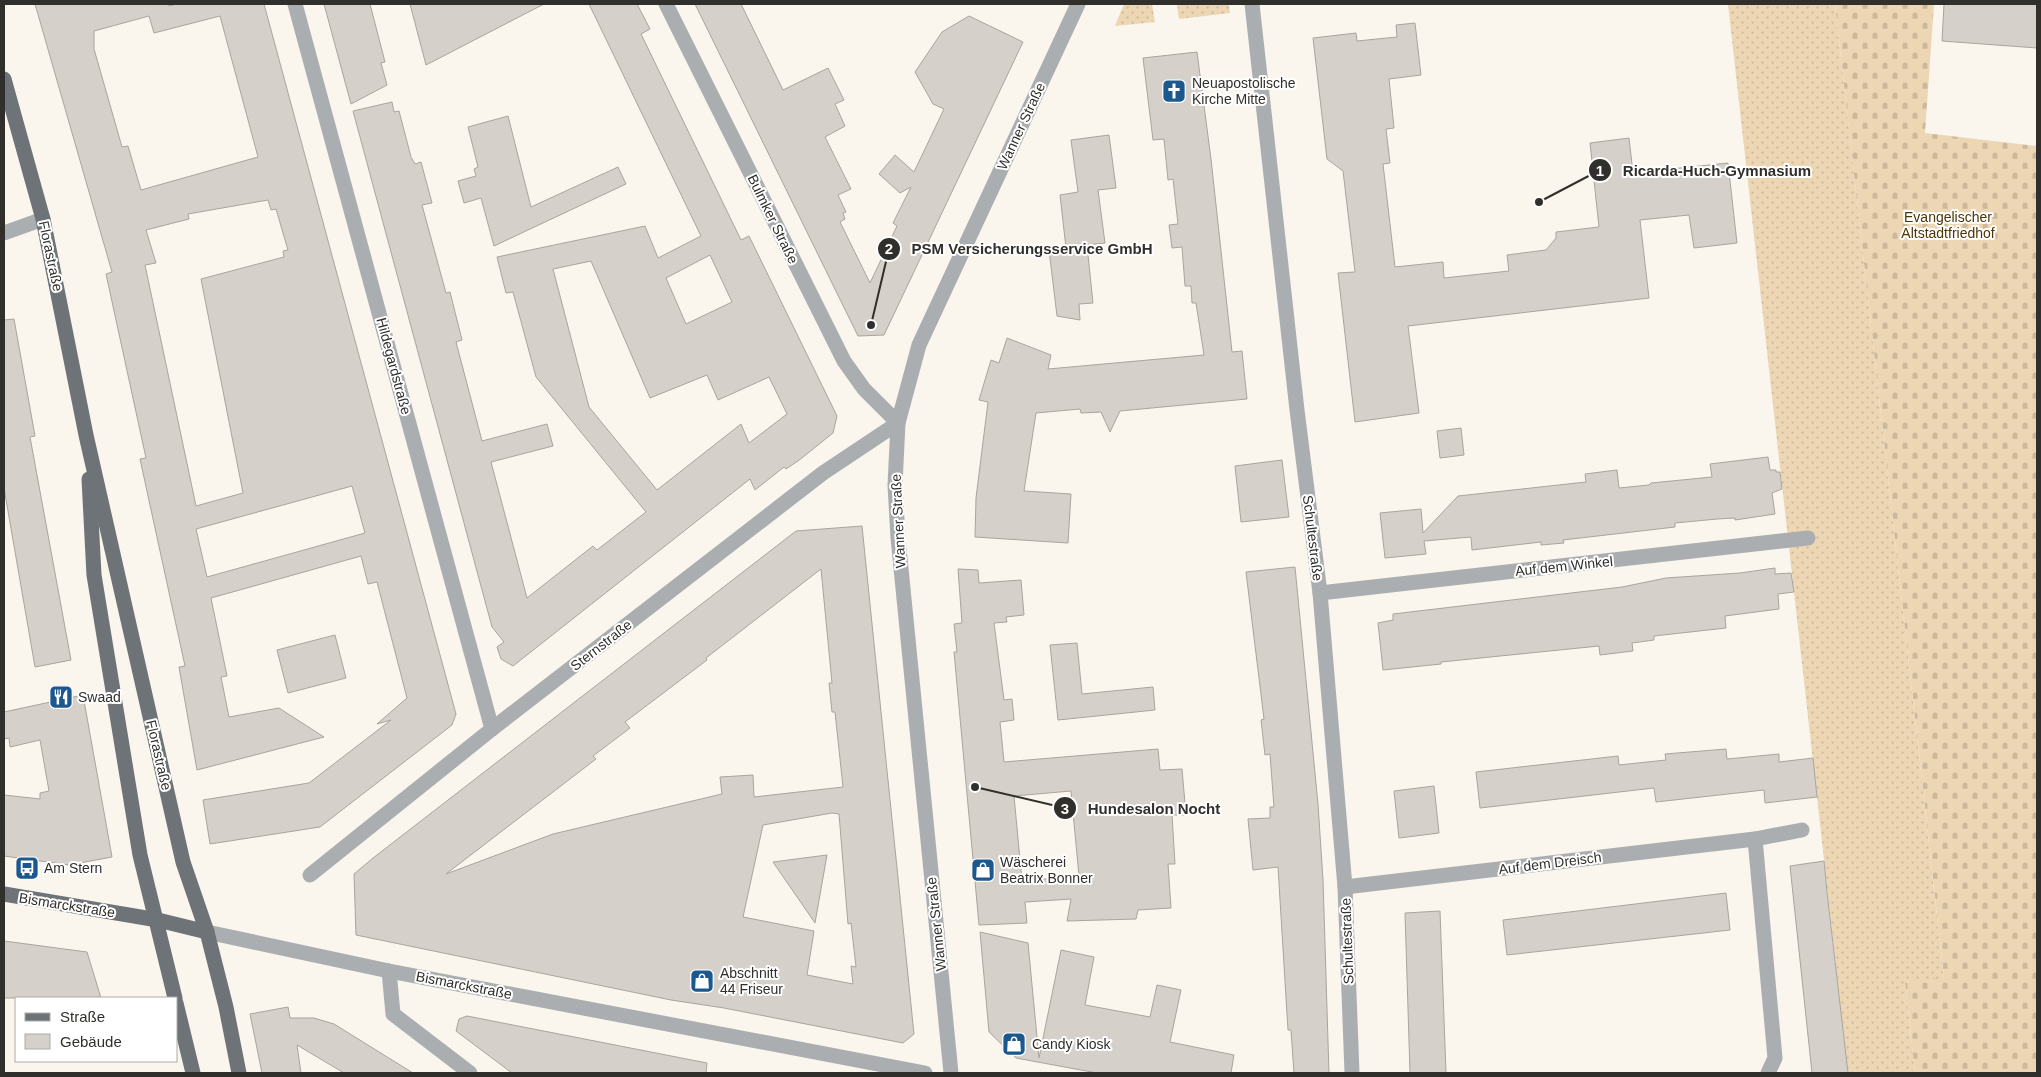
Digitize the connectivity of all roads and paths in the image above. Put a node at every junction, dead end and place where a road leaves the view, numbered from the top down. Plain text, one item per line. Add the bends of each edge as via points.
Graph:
1 (295, 4) edge
2 (666, 4) edge
3 (1078, 4) edge
4 (1252, 4) edge
5 (4, 79) edge
6 (43, 219) junction
7 (4, 233) edge
8 (898, 423) junction
9 (86, 435) junction
10 (1808, 538) dead end
11 (1320, 593) junction
12 (492, 729) junction
13 (1802, 830) dead end
14 (1755, 839) junction
15 (310, 875) dead end
16 (1345, 887) junction
17 (4, 894) edge
18 (158, 920) junction
19 (207, 932) junction
20 (388, 971) junction
21 (175, 997) edge
22 (178, 1011) edge
23 (193, 1073) edge
24 (238, 1073) edge
25 (470, 1073) edge
26 (925, 1073) edge
27 (950, 1073) edge
28 (1352, 1073) edge
29 (1768, 1073) edge

1 - 12 street, Hildegardstraße
2 - 8 street, Bulmker Straße via 844,361 864,389
3 - 8 street, Wanner Straße via 919,346
4 - 11 street, Schultestraße
5 - 6 main road, Florastraße
6 - 7 street
6 - 9 main road, Florastraße
8 - 12 street, Sternstraße via 823,473
8 - 27 street, Wanner Straße via 895,484 898,538
9 - 18 main road, Florastraße via 94,575 140,855
9 - 19 main road, Florastraße via 183,862
10 - 11 street, Auf dem Winkel
11 - 16 street, Schultestraße
12 - 15 street, Sternstraße
13 - 14 street, Auf dem Dreisch
14 - 16 street, Auf dem Dreisch
14 - 29 street via 1775,1058
16 - 28 street, Schultestraße
17 - 18 main road, Bismarckstraße
18 - 19 main road, Bismarckstraße
18 - 21 main road, Florastraße
19 - 20 street, Bismarckstraße
19 - 24 main road, Florastraße
20 - 25 street via 393,1014
20 - 26 street, Bismarckstraße
22 - 23 main road

